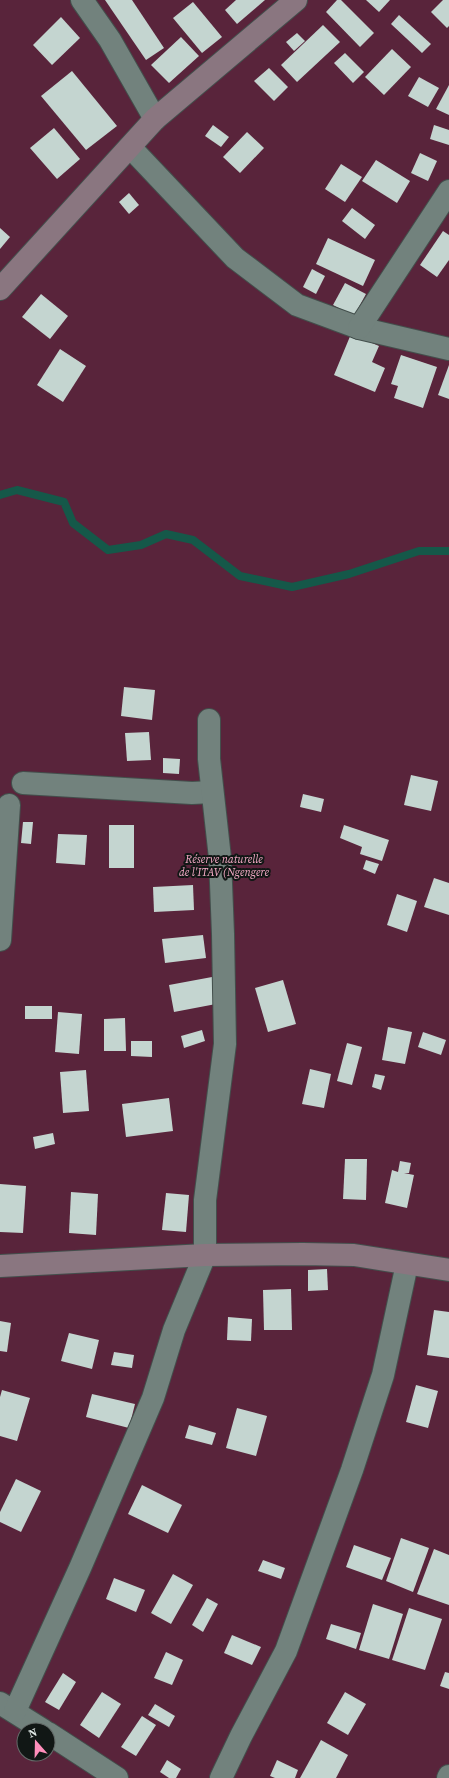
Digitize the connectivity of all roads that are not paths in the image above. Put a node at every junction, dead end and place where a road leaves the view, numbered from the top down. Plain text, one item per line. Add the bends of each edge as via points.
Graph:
1 (82, 0) edge
2 (296, 0) edge
3 (155, 119) junction
4 (130, 147) junction
5 (449, 191) edge
6 (1, 285) edge
7 (359, 328) junction
8 (449, 349) edge
9 (209, 720) dead end
10 (22, 783) dead end
11 (212, 792) junction
12 (9, 805) dead end
13 (0, 940) edge
14 (205, 1255) junction
15 (407, 1264) junction
16 (0, 1266) edge
17 (449, 1270) edge
18 (7, 1707) edge
19 (30, 1722) edge
20 (56, 1738) edge
21 (117, 1778) edge
22 (221, 1778) edge

1 - 3 street via 110,40
2 - 3 street
3 - 4 street
4 - 6 street
4 - 7 street via 235,258 297,306
5 - 7 street
7 - 8 street
9 - 11 street
10 - 11 street
11 - 14 street via 220,858 226,1044 205,1200
12 - 13 street
14 - 15 street via 354,1255
14 - 16 street
14 - 18 street via 174,1330 153,1398 80,1568
15 - 17 street
15 - 22 street via 382,1375 352,1470 286,1651
18 - 19 street
20 - 21 street

